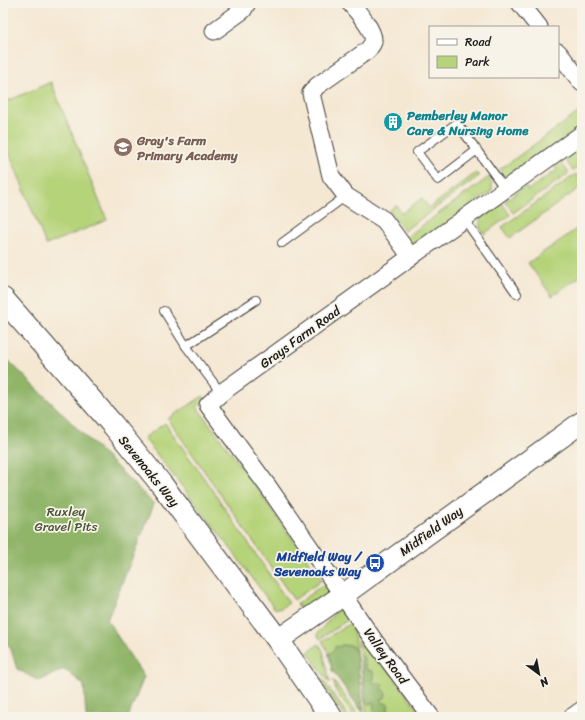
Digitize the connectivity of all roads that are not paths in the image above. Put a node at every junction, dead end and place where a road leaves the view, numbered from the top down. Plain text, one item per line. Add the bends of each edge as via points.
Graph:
1 (247, 3) edge
2 (350, 3) edge
3 (520, 3) edge
4 (538, 26) edge
5 (214, 31) dead end
6 (559, 53) edge
7 (582, 83) edge
8 (582, 134) edge
9 (478, 150) junction
10 (505, 189) junction
11 (346, 196) junction
12 (464, 219) junction
13 (282, 243) dead end
14 (411, 257) junction
15 (517, 294) dead end
16 (3, 299) edge
17 (256, 300) dead end
18 (164, 311) dead end
19 (186, 346) junction
20 (221, 393) junction
21 (582, 422) edge
22 (343, 595) junction
23 (282, 645) junction
24 (582, 710) edge
25 (331, 717) edge
26 (334, 717) edge
27 (431, 717) edge
28 (572, 717) edge

1 - 5 street via 243,10
2 - 11 street via 373,36 373,43 368,50 311,92 331,176
3 - 4 street
6 - 7 street
8 - 10 street, Grays Farm Road
9 - 9 lane via 457,122 417,152 438,180
9 - 10 lane
10 - 12 street, Grays Farm Road
11 - 13 lane
11 - 14 street via 384,220
12 - 14 street, Grays Farm Road
12 - 15 lane
14 - 20 street, Grays Farm Road
16 - 23 main road, Sevenoaks Way via 162,485
17 - 19 lane
18 - 19 lane
19 - 20 lane
20 - 22 street, Grays Farm Road via 208,405
21 - 22 street, Midfield Way
22 - 23 street, Midfield Way
22 - 27 street, Valley Road
23 - 25 main road, Sevenoaks Way
23 - 26 main road, Sevenoaks Way
24 - 28 street

